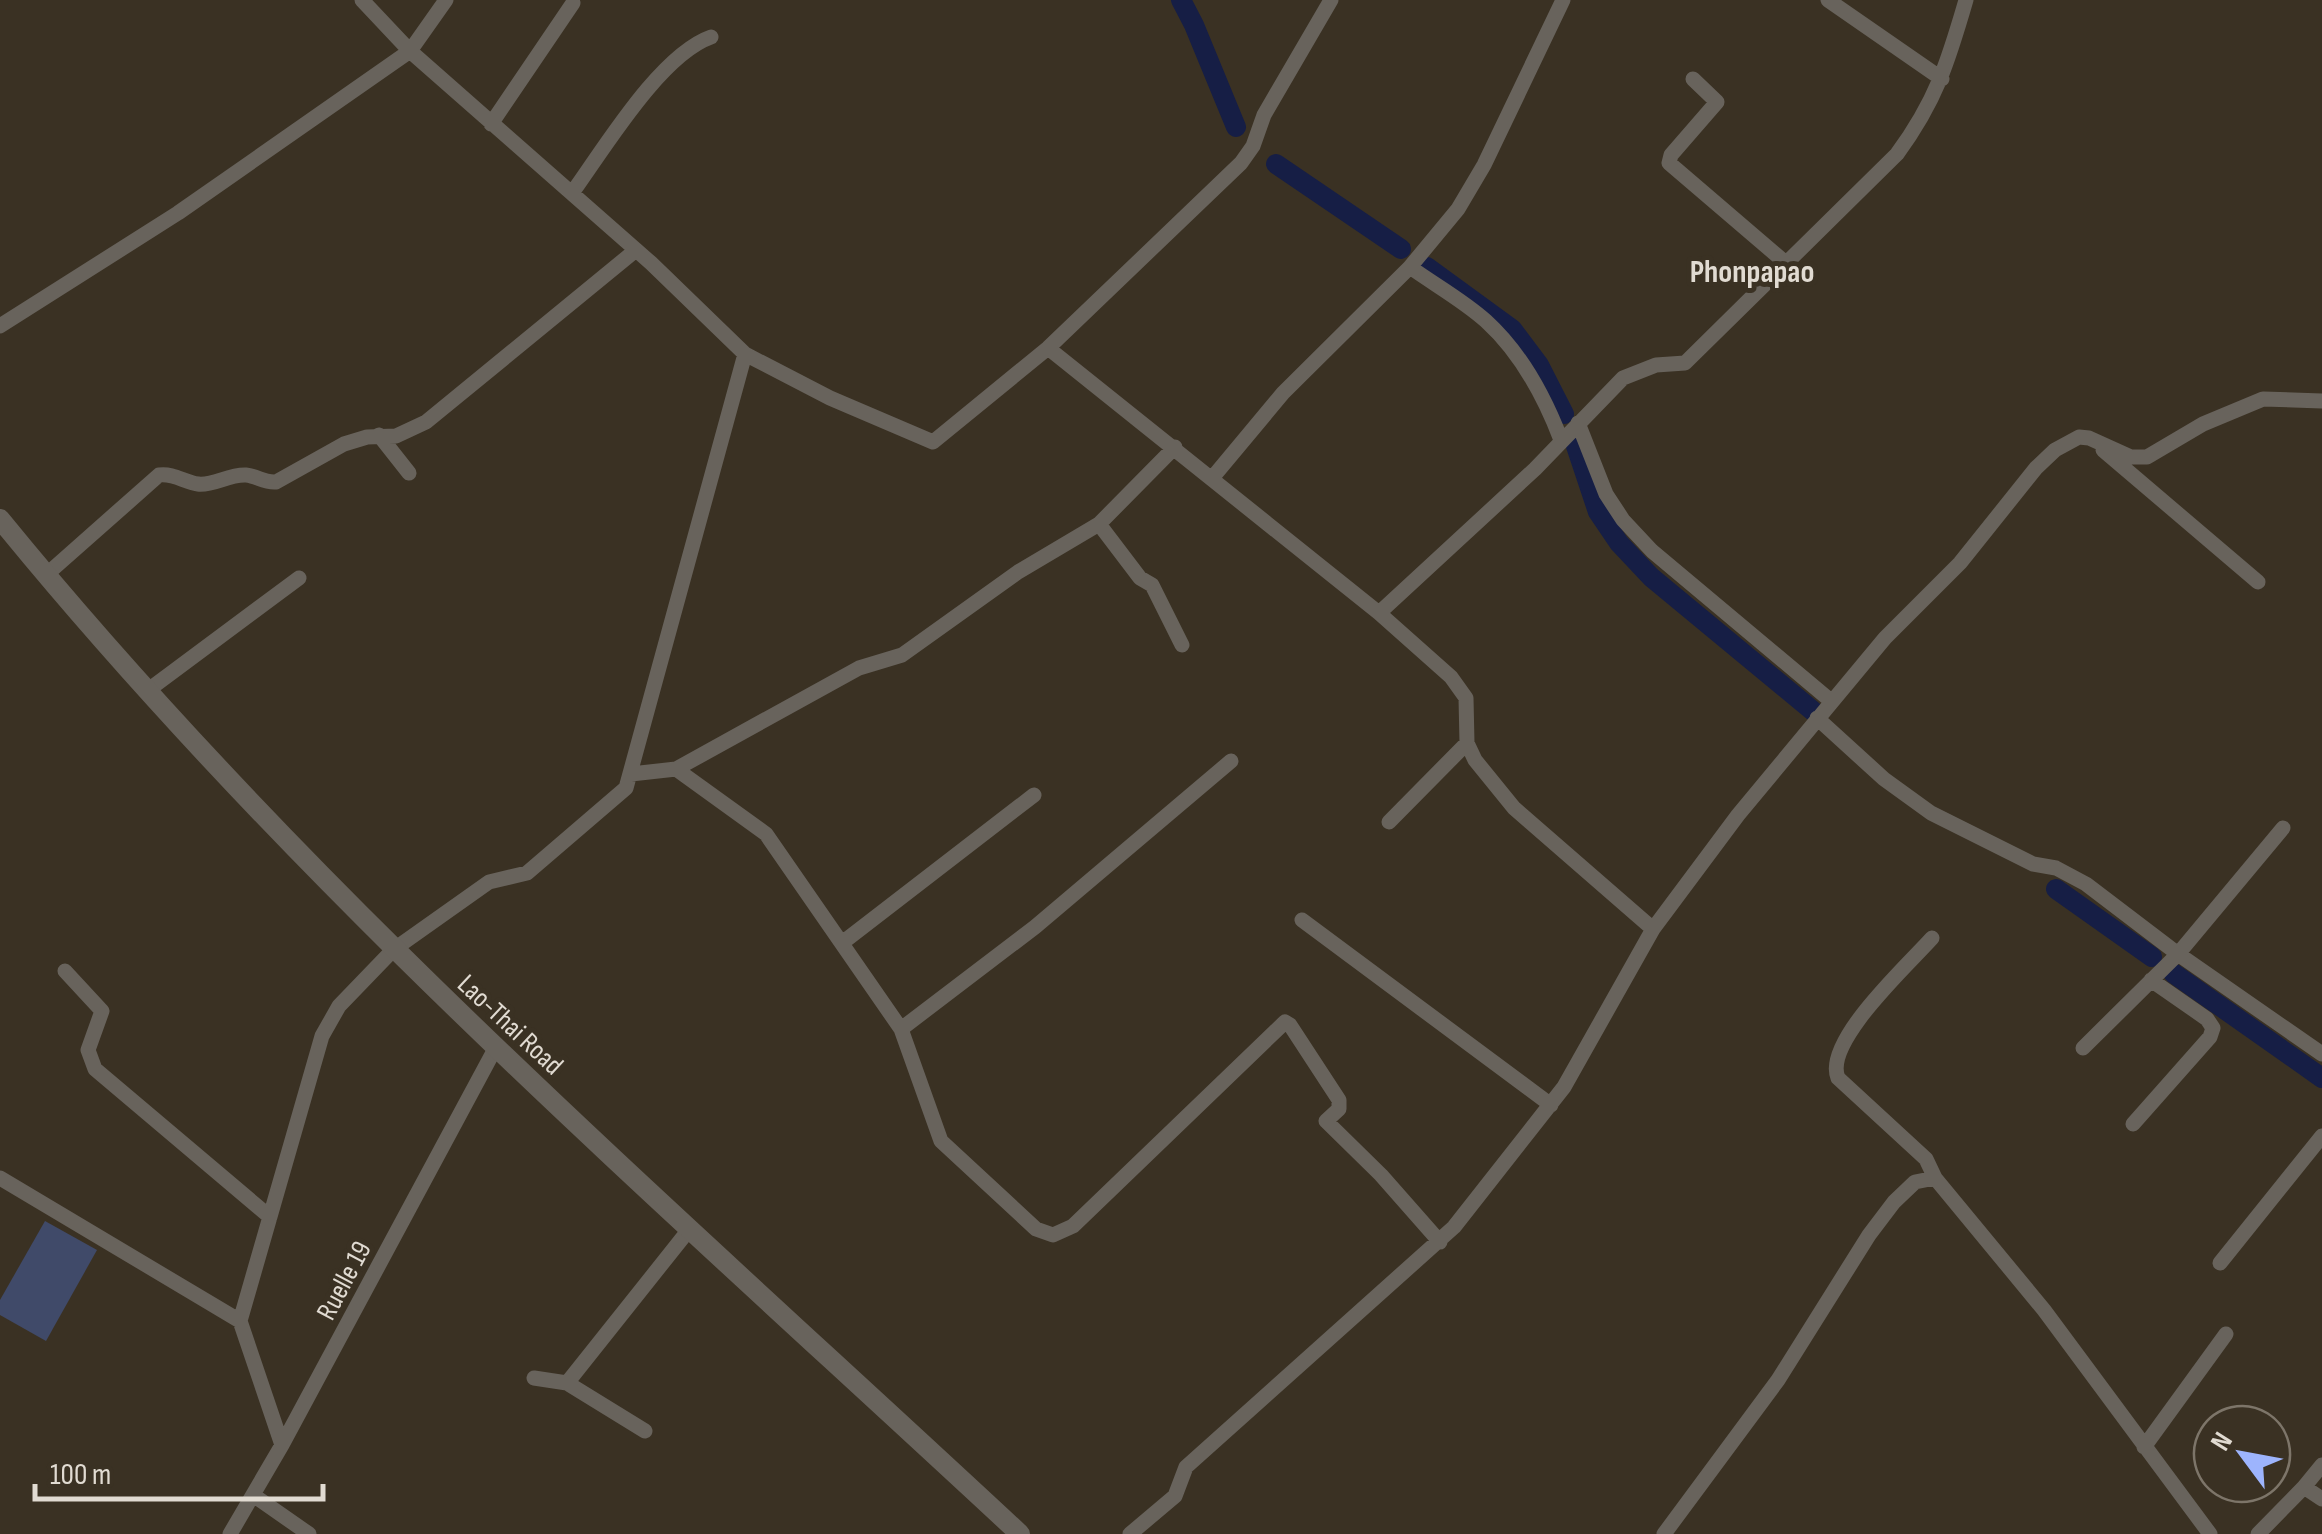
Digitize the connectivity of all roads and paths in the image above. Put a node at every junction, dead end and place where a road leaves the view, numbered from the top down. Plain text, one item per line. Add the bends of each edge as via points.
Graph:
1 (362, 0) edge
2 (446, 0) edge
3 (1331, 0) edge
4 (1563, 0) edge
5 (1828, 0) edge
6 (1966, 0) edge
7 (574, 3) dead end
8 (711, 37) dead end
9 (410, 51) junction
10 (1693, 79) dead end
11 (1942, 80) junction
12 (491, 124) junction
13 (572, 193) junction
14 (636, 250) junction
15 (1787, 264) junction
16 (1410, 267) junction
17 (0, 326) edge
18 (1048, 348) junction
19 (744, 354) junction
20 (2322, 401) edge
21 (1578, 423) junction
22 (379, 435) junction
23 (2089, 438) junction
24 (1561, 440) junction
25 (1175, 447) junction
26 (409, 473) dead end
27 (1213, 477) junction
28 (0, 519) edge
29 (1099, 524) junction
30 (46, 576) junction
31 (299, 578) dead end
32 (2258, 582) dead end
33 (1379, 613) junction
34 (1182, 645) dead end
35 (147, 691) junction
36 (1831, 700) junction
37 (1817, 718) junction
38 (1467, 743) junction
39 (1231, 760) dead end
40 (676, 769) junction
41 (631, 774) junction
42 (1034, 796) dead end
43 (1389, 822) dead end
44 (2283, 828) dead end
45 (1302, 920) dead end
46 (1653, 928) junction
47 (1932, 938) dead end
48 (842, 944) junction
49 (393, 950) junction
50 (2178, 954) junction
51 (64, 971) dead end
52 (2151, 980) junction
53 (901, 1029) junction
54 (496, 1047) junction
55 (2083, 1048) dead end
56 (2322, 1054) edge
57 (1551, 1105) junction
58 (2132, 1124) dead end
59 (2322, 1136) edge
60 (0, 1178) edge
61 (1935, 1178) junction
62 (270, 1216) junction
63 (688, 1231) junction
64 (1440, 1242) junction
65 (2220, 1263) dead end
66 (240, 1321) junction
67 (2226, 1334) dead end
68 (534, 1378) dead end
69 (567, 1383) junction
70 (646, 1430) dead end
71 (282, 1444) junction
72 (2144, 1447) junction
73 (2322, 1465) edge
74 (2304, 1487) junction
75 (253, 1495) junction
76 (2322, 1498) edge
77 (230, 1534) edge
78 (309, 1534) edge
79 (1020, 1534) edge
80 (1130, 1534) edge
81 (1664, 1534) edge
82 (2210, 1534) edge
83 (2258, 1534) edge

1 - 9 street
2 - 9 street
3 - 18 street via 1241,162
4 - 16 street via 1477,177
5 - 11 street
6 - 11 street
7 - 12 street
8 - 13 street via 654,82
9 - 12 street
9 - 17 street via 178,213
10 - 15 street via 1717,102 1669,163
11 - 15 street via 1897,154
12 - 13 street
13 - 14 street
14 - 19 street
14 - 22 street via 426,422 396,436
15 - 21 street via 1685,363 1640,369
16 - 24 street via 1510,346
16 - 27 street via 1283,392
18 - 19 street via 933,442
18 - 25 street
19 - 41 street
20 - 23 street via 2263,399 2148,457 2131,457
21 - 24 street
21 - 36 street via 1623,520
22 - 26 street
22 - 30 street via 344,444 276,482 250,475 200,485 159,475
23 - 32 street
23 - 36 street via 2069,441 2036,468 1960,562
24 - 33 street
25 - 27 street
25 - 29 street
27 - 33 street
28 - 30 street, Lao-Thai Road
29 - 34 street via 1140,578 1152,584
29 - 40 street via 902,655 859,668
30 - 35 street, Lao-Thai Road
31 - 35 street
33 - 38 street via 1466,698
35 - 49 street, Lao-Thai Road
36 - 37 street
37 - 46 street
37 - 50 street via 1931,813 2086,884
38 - 43 street
38 - 46 street via 1514,808
39 - 53 street via 1035,927
40 - 41 street
40 - 48 street via 766,834
41 - 49 street via 626,788 527,874 489,882
42 - 48 street
44 - 50 street
45 - 57 street
46 - 57 street
47 - 61 street via 1851,1028 1834,1068 1926,1160
48 - 53 street
49 - 54 street, Lao-Thai Road
49 - 62 street via 340,1006 322,1036
50 - 52 street
50 - 56 street
51 - 62 street via 102,1011 88,1050 95,1069
52 - 55 street
52 - 58 street via 2213,1028
53 - 64 street via 940,1141 1036,1229 1053,1235 1073,1226 1284,1022 1339,1100 1326,1121
54 - 63 street, Lao-Thai Road
54 - 71 street, Ruelle 19
57 - 64 street
59 - 65 street
60 - 66 street
61 - 72 street via 2044,1310
61 - 81 street via 1915,1182 1894,1202 1778,1380
62 - 66 street
63 - 69 street
63 - 79 street, Lao-Thai Road
64 - 80 street via 1186,1467 1175,1496
66 - 71 street
67 - 72 street
68 - 69 street
69 - 70 street
71 - 75 street, Ruelle 19
72 - 82 street
73 - 74 street
74 - 76 street
74 - 83 street
75 - 77 street, Ruelle 19
75 - 78 street

